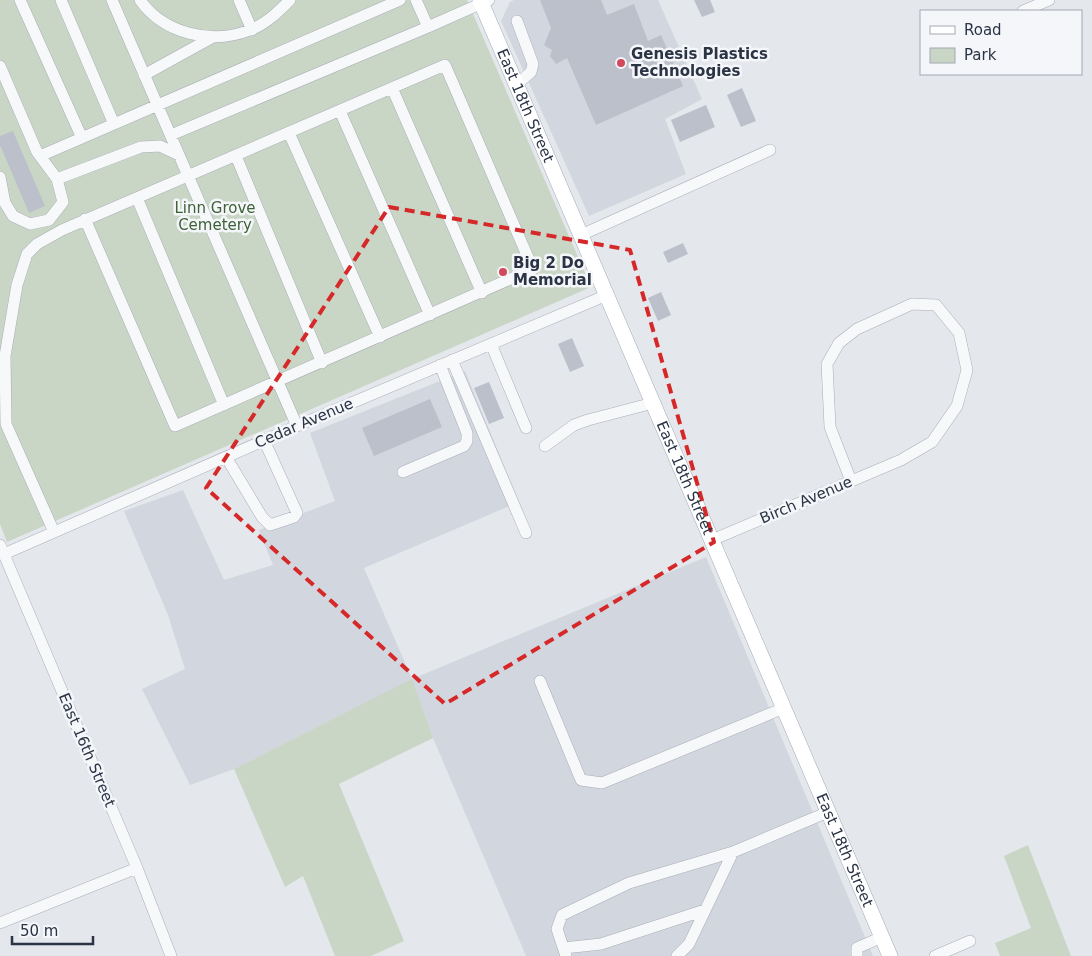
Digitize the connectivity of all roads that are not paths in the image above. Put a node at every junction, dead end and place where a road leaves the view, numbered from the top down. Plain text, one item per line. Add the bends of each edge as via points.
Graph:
1 (20, 0) edge
2 (61, 0) edge
3 (112, 0) edge
4 (140, 0) edge
5 (240, 0) edge
6 (290, 0) edge
7 (400, 0) edge
8 (416, 0) edge
9 (1049, 0) edge
10 (483, 1) edge
11 (1025, 10) edge
12 (517, 21) dead end
13 (428, 27) junction
14 (252, 30) junction
15 (213, 37) junction
16 (0, 66) edge
17 (144, 74) junction
18 (516, 85) junction
19 (392, 88) junction
20 (158, 105) junction
21 (340, 110) junction
22 (114, 124) junction
23 (289, 133) junction
24 (171, 135) junction
25 (82, 138) junction
26 (770, 150) dead end
27 (180, 155) junction
28 (40, 156) junction
29 (236, 156) junction
30 (189, 176) junction
31 (0, 177) edge
32 (57, 179) junction
33 (137, 198) junction
34 (49, 220) junction
35 (85, 220) junction
36 (55, 234) junction
37 (581, 235) junction
38 (482, 293) junction
39 (606, 295) junction
40 (430, 315) junction
41 (380, 337) junction
42 (491, 344) junction
43 (452, 360) junction
44 (322, 363) junction
45 (440, 365) junction
46 (278, 382) junction
47 (653, 403) junction
48 (224, 405) junction
49 (297, 426) junction
50 (526, 428) dead end
51 (264, 440) junction
52 (545, 446) dead end
53 (226, 457) junction
54 (403, 472) dead end
55 (851, 481) junction
56 (54, 532) junction
57 (526, 533) dead end
58 (712, 540) junction
59 (2, 550) edge
60 (540, 681) dead end
61 (784, 708) junction
62 (828, 812) junction
63 (733, 852) junction
64 (136, 868) junction
65 (705, 910) junction
66 (0, 923) edge
67 (882, 937) junction
68 (970, 940) dead end
69 (565, 952) edge
70 (171, 956) edge
71 (677, 956) edge
72 (857, 956) edge
73 (890, 956) edge
74 (935, 956) edge

1 - 25 street
2 - 22 street
3 - 17 street
4 - 15 street via 174,28 193,35
5 - 14 street
6 - 14 street via 273,17
7 - 20 street
8 - 13 street
9 - 11 street
10 - 13 street
10 - 18 main road, East 18th Street
12 - 18 street via 533,64 531,72
13 - 24 street
14 - 15 street
15 - 17 street
16 - 28 street
17 - 20 street
18 - 37 main road, East 18th Street
19 - 21 street
19 - 38 street
19 - 38 street via 445,65 533,269
20 - 22 street
20 - 24 street
21 - 23 street
21 - 40 street
22 - 25 street
23 - 29 street
23 - 41 street
24 - 27 street
25 - 28 street
26 - 37 street
27 - 30 street
27 - 32 street via 160,146 141,147
28 - 32 street
29 - 30 street
29 - 44 street
30 - 33 street
30 - 46 street
31 - 34 street via 5,203 13,216 30,224
32 - 34 street via 63,202
33 - 35 street
33 - 48 street
34 - 36 street
35 - 36 street
35 - 48 street via 175,426
36 - 56 street via 26,254 21,268 5,356 4,390 6,424
37 - 39 main road, East 18th Street
38 - 40 street
39 - 42 street, Cedar Avenue
39 - 47 main road, East 18th Street
40 - 41 street
41 - 44 street
42 - 43 street, Cedar Avenue
42 - 50 street
43 - 45 street, Cedar Avenue
43 - 57 street
44 - 46 street
45 - 49 street, Cedar Avenue
45 - 54 street via 467,433 467,441 464,446
46 - 48 street
46 - 49 street
47 - 52 street via 574,425
47 - 58 main road, East 18th Street
49 - 51 street, Cedar Avenue
51 - 53 street, Cedar Avenue
51 - 53 street via 297,513 294,517 270,525
53 - 56 street, Cedar Avenue
55 - 55 street, Birch Avenue via 901,460 932,442 957,406 967,370 959,333 936,305 912,304 857,329 839,344 827,364 830,428
55 - 58 street, Birch Avenue
56 - 59 street, Cedar Avenue
58 - 61 main road, East 18th Street
59 - 64 street, East 16th Street
60 - 61 street via 581,780 602,783
61 - 62 main road, East 18th Street
62 - 63 street
62 - 67 main road, East 18th Street
63 - 65 street
63 - 69 street via 629,883 562,915 557,929
64 - 66 street
64 - 70 street, East 16th Street
65 - 69 street via 601,944
65 - 71 street via 689,944
67 - 72 street via 858,948
67 - 73 main road, East 18th Street
68 - 74 street

